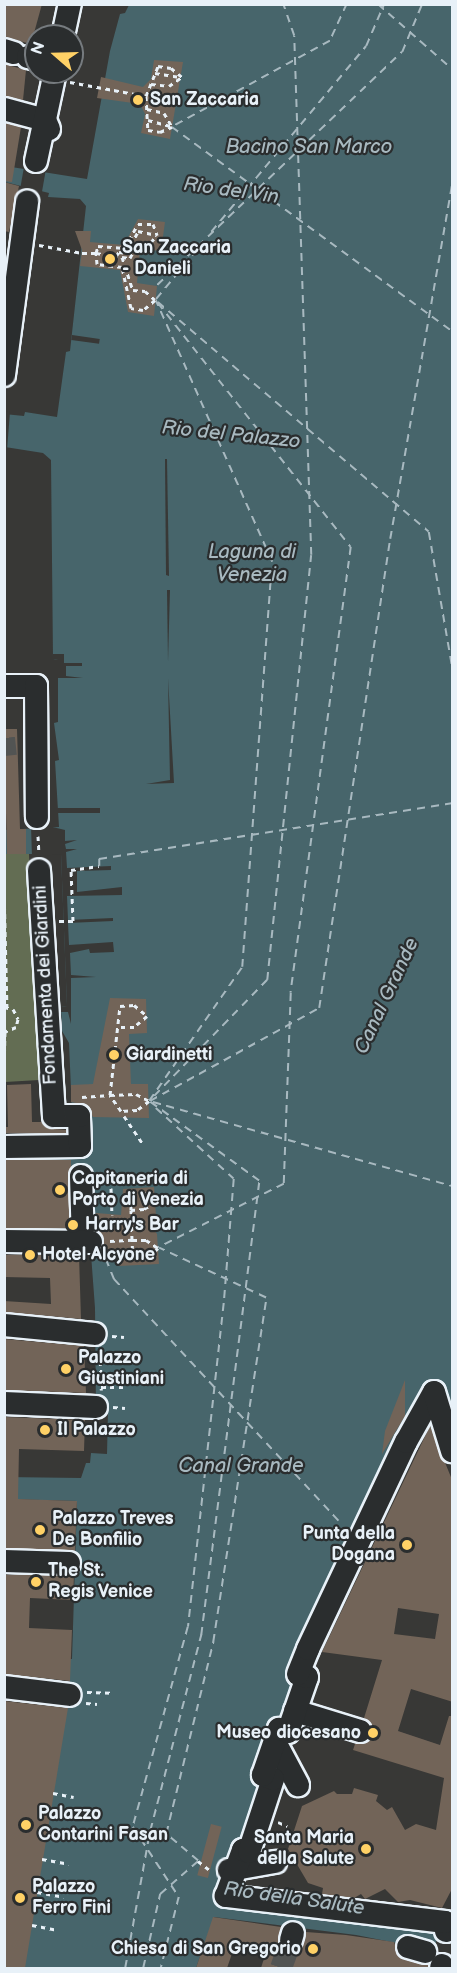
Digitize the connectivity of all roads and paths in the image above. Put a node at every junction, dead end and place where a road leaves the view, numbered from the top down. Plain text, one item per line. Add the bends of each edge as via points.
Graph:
1 (70, 4) edge
2 (66, 24) edge
3 (155, 73) junction
4 (182, 77) junction
5 (84, 83) edge
6 (53, 84) edge
7 (151, 84) junction
8 (146, 96) junction
9 (4, 109) edge
10 (147, 109) junction
11 (147, 120) junction
12 (47, 125) junction
13 (172, 127) junction
14 (36, 161) dead end
15 (27, 202) dead end
16 (157, 235) junction
17 (18, 248) edge
18 (96, 253) junction
19 (116, 256) junction
20 (122, 257) junction
21 (7, 332) edge
22 (5, 375) edge
23 (4, 686) edge
24 (37, 817) joint
25 (99, 866) dead end
26 (39, 870) joint
27 (4, 887) edge
28 (6, 901) edge
29 (42, 921) junction
30 (6, 956) edge
31 (6, 992) edge
32 (6, 1007) edge
33 (118, 1027) junction
34 (5, 1032) edge
35 (5, 1047) edge
36 (4, 1072) edge
37 (110, 1095) junction
38 (124, 1116) dead end
39 (63, 1117) junction
40 (142, 1143) dead end
41 (4, 1147) edge
42 (81, 1176) dead end
43 (111, 1188) dead end
44 (131, 1210) junction
45 (112, 1215) dead end
46 (87, 1233) junction
47 (132, 1240) junction
48 (4, 1241) edge
49 (4, 1325) edge
50 (98, 1339) joint
51 (133, 1358) dead end
52 (100, 1359) junction
53 (125, 1387) dead end
54 (99, 1397) junction
55 (4, 1403) edge
56 (436, 1425) edge
57 (4, 1561) edge
58 (69, 1563) dead end
59 (4, 1687) edge
60 (70, 1695) dead end
61 (295, 1711) junction
62 (360, 1731) dead end
63 (274, 1742) junction
64 (298, 1785) dead end
65 (53, 1793) dead end
66 (74, 1797) dead end
67 (42, 1859) dead end
68 (275, 1862) dead end
69 (69, 1864) dead end
70 (233, 1869) junction
71 (37, 1892) dead end
72 (64, 1897) dead end
73 (32, 1925) dead end
74 (57, 1930) dead end
75 (446, 1931) dead end

1 - 2 street
3 - 4 path
3 - 4 path via 158,66 171,68
3 - 7 path
4 - 7 path via 169,86
5 - 8 path
6 - 12 street
7 - 8 path
8 - 10 path
9 - 12 street
10 - 11 path
10 - 13 path via 164,113
11 - 13 path
11 - 13 path via 148,130 160,132
12 - 14 street
15 - 17 street
16 - 18 path via 153,224 138,224 125,248 98,246
16 - 19 path via 138,231 127,253 119,252
16 - 20 path via 151,242 138,242 130,258
17 - 18 path
17 - 21 street
18 - 19 path
18 - 20 path via 97,264 122,267 130,308 143,310 155,300 145,291 133,290
19 - 20 path
21 - 22 street
23 - 24 street via 36,686 27,737
24 - 26 path
25 - 29 path via 71,870 73,921
26 - 29 street, Fondamenta dei Giardini
27 - 28 path
28 - 30 path
29 - 39 street, Fondamenta dei Giardini
30 - 31 path
31 - 32 path
32 - 34 path via 13,1009 18,1019 16,1027
33 - 33 path via 120,1006 134,1005 147,1016 134,1027
33 - 37 path
34 - 35 path
35 - 36 path
37 - 37 path via 121,1111 136,1110 149,1101 136,1094
37 - 39 path
38 - 40 path
39 - 41 street via 80,1146
42 - 46 street
43 - 45 path
44 - 44 path via 144,1209 156,1203 143,1192 131,1192
44 - 47 path
46 - 47 path
46 - 48 street
47 - 47 path via 146,1240 158,1248 147,1259 133,1259
49 - 50 street
50 - 52 path
51 - 52 path
52 - 54 path
53 - 54 path
54 - 55 street
56 - 61 street via 308,1649 298,1674 307,1677
57 - 58 street
59 - 60 street
61 - 62 street
61 - 63 street via 288,1732 279,1729
63 - 64 street
63 - 70 street via 263,1775 273,1779 274,1821 249,1852 243,1850
65 - 66 path
67 - 69 path
68 - 70 street
70 - 75 street via 226,1896 445,1922
71 - 72 path
73 - 74 path

